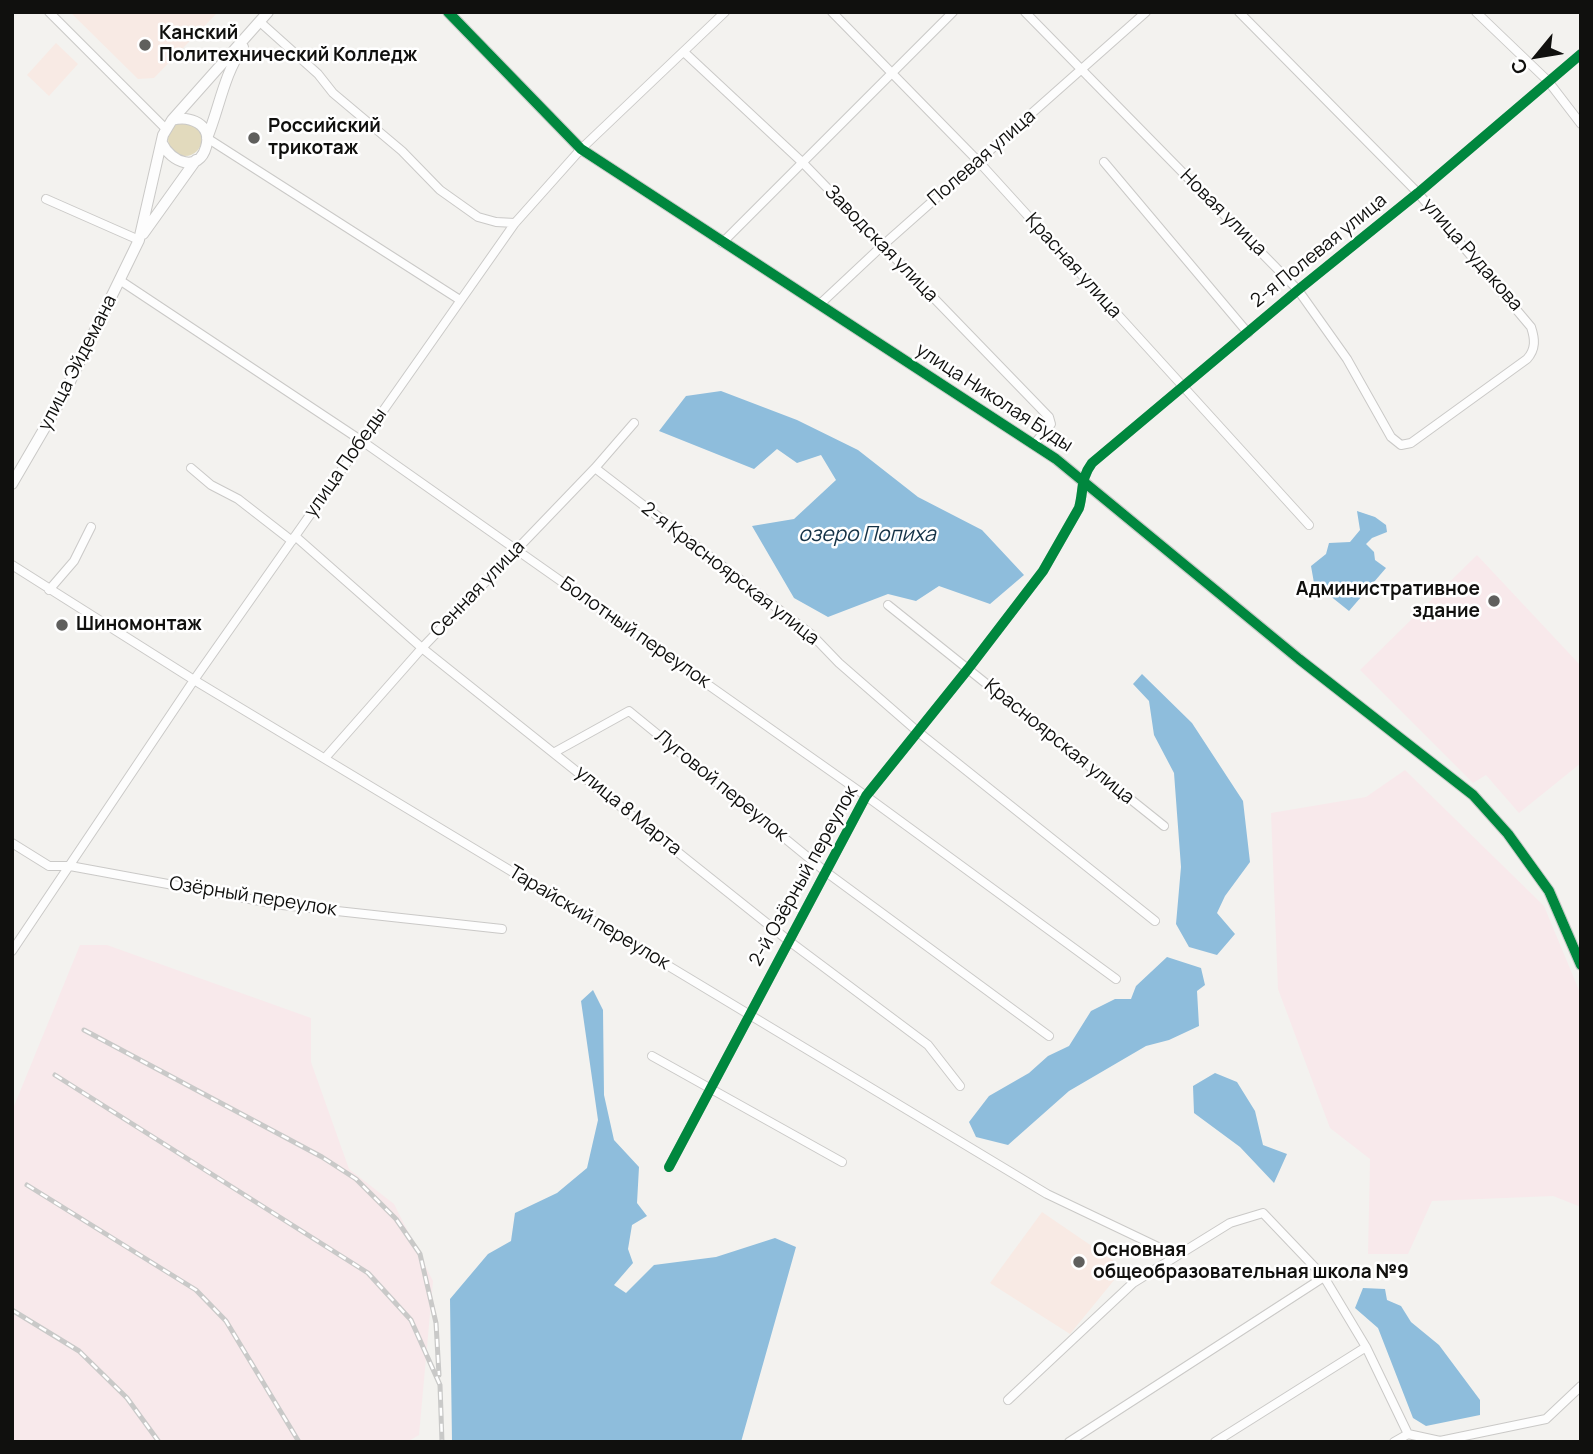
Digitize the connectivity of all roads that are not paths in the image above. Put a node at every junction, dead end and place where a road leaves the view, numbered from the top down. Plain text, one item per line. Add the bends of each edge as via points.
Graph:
1 (50, 12) edge
2 (268, 12) edge
3 (448, 12) edge
4 (725, 12) edge
5 (832, 12) edge
6 (953, 12) edge
7 (1025, 12) edge
8 (1146, 12) edge
9 (1239, 12) edge
10 (1476, 12) edge
11 (260, 22) junction
12 (685, 53) junction
13 (1581, 54) edge
14 (1082, 70) junction
15 (892, 73) junction
16 (1548, 81) junction
17 (169, 124) junction
18 (1581, 124) edge
19 (207, 138) junction
20 (162, 143) junction
21 (581, 149) junction
22 (196, 160) junction
23 (979, 162) junction
24 (1104, 162) dead end
25 (803, 163) junction
26 (1418, 192) junction
27 (46, 199) dead end
28 (515, 223) junction
29 (139, 240) junction
30 (722, 243) junction
31 (882, 246) junction
32 (121, 281) junction
33 (1298, 290) junction
34 (460, 300) junction
35 (819, 305) junction
36 (1248, 333) junction
37 (1182, 387) junction
38 (634, 423) dead end
39 (1391, 437) joint
40 (362, 441) junction
41 (1034, 444) junction
42 (191, 468) dead end
43 (595, 468) junction
44 (1083, 478) junction
45 (12, 484) edge
46 (1309, 525) dead end
47 (91, 527) dead end
48 (294, 539) junction
49 (516, 550) junction
50 (12, 565) edge
51 (49, 590) junction
52 (888, 606) dead end
53 (422, 648) junction
54 (968, 669) junction
55 (194, 680) junction
56 (917, 731) junction
57 (555, 752) junction
58 (325, 758) junction
59 (866, 796) junction
60 (1164, 826) dead end
61 (12, 843) edge
62 (70, 866) junction
63 (826, 872) junction
64 (1156, 921) dead end
65 (502, 929) dead end
66 (789, 941) junction
67 (12, 951) edge
68 (1581, 965) edge
69 (1116, 979) dead end
70 (748, 1014) junction
71 (1049, 1036) dead end
72 (652, 1056) dead end
73 (960, 1086) dead end
74 (710, 1087) junction
75 (842, 1162) dead end
76 (669, 1167) dead end
77 (1175, 1255) junction
78 (1324, 1277) junction
79 (1366, 1347) junction
80 (1581, 1386) edge
81 (1008, 1401) dead end
82 (1408, 1434) junction
83 (1440, 1441) edge
84 (1069, 1442) edge
85 (1214, 1442) edge
86 (1394, 1442) edge

1 - 17 street
2 - 11 street
3 - 21 street, улица Николая Буды
4 - 12 street, улица Победы
5 - 15 street, Красная улица
6 - 15 street
7 - 14 street, Новая улица
8 - 14 street, Полевая улица
9 - 26 street, улица Рудакова
10 - 16 street
11 - 17 street
11 - 19 street via 237,55
11 - 28 street via 440,190 478,217
12 - 21 street, улица Победы
12 - 25 street, Заводская улица
13 - 16 street, 2-я Полевая улица
14 - 23 street, Полевая улица
14 - 33 street, Новая улица
15 - 23 street, Красная улица
15 - 25 street
16 - 18 street
16 - 26 street, 2-я Полевая улица
17 - 19 street via 189,118 204,128
17 - 20 street
19 - 22 street
19 - 34 street
20 - 22 street via 166,154 176,161
20 - 29 street
21 - 28 street, улица Победы
21 - 30 street, улица Николая Буды
22 - 29 street
23 - 31 street, Полевая улица
23 - 37 street, Красная улица
24 - 36 street
25 - 30 street
25 - 31 street, Заводская улица
26 - 33 street, 2-я Полевая улица
26 - 39 street, улица Рудакова via 1525,317 1534,345 1527,359 1411,443 1401,445
27 - 29 street
28 - 34 street, улица Победы
29 - 32 street, улица Эйдемана
30 - 35 street, улица Николая Буды
31 - 35 street, Полевая улица
31 - 41 street, Заводская улица via 1049,417 1051,424
32 - 40 street, Болотный переулок
32 - 45 street, улица Эйдемана
33 - 36 street, 2-я Полевая улица
33 - 39 street, Новая улица via 1348,359
34 - 40 street, улица Победы
35 - 41 street, улица Николая Буды
36 - 37 street, 2-я Полевая улица
37 - 44 street, 2-я Полевая улица via 1092,463
37 - 46 street, Красная улица
38 - 43 street, Сенная улица
40 - 48 street, улица Победы
40 - 49 street, Болотный переулок
41 - 44 street, улица Николая Буды
42 - 48 street, улица 8 Марта
43 - 49 street, Сенная улица
43 - 56 street, 2-я Красноярская улица via 812,635
44 - 54 street, 2-й Озёрный переулок via 1079,508 1043,571
44 - 68 street, улица Николая Буды via 1299,659 1473,795 1549,891
47 - 51 street via 74,561
48 - 53 street, улица 8 Марта
48 - 55 street, улица Победы
49 - 53 street, Сенная улица
49 - 59 street, Болотный переулок
50 - 51 street, Тарайский переулок
51 - 55 street, Тарайский переулок
52 - 54 street, Красноярская улица
53 - 57 street, улица 8 Марта
53 - 58 street, Сенная улица
54 - 56 street, 2-й Озёрный переулок
54 - 60 street, Красноярская улица
55 - 58 street, Тарайский переулок
55 - 62 street, улица Победы
56 - 59 street, 2-й Озёрный переулок
56 - 64 street, 2-я Красноярская улица
57 - 63 street, Луговой переулок via 629,711
57 - 66 street, улица 8 Марта
58 - 70 street, Тарайский переулок
59 - 63 street, 2-й Озёрный переулок
59 - 69 street, Болотный переулок
61 - 62 street, Озёрный переулок via 49,866
62 - 65 street, Озёрный переулок via 282,905
62 - 67 street, улица Победы
63 - 66 street, 2-й Озёрный переулок
63 - 71 street, Луговой переулок
66 - 70 street, 2-й Озёрный переулок
66 - 73 street, улица 8 Марта via 928,1045
70 - 74 street, 2-й Озёрный переулок
70 - 77 street, Тарайский переулок via 1047,1194
72 - 74 street
74 - 75 street
74 - 76 street, 2-й Озёрный переулок
77 - 78 street via 1230,1223 1263,1213
77 - 81 street via 1133,1283
78 - 79 street
78 - 84 street
79 - 82 street
79 - 85 street
80 - 83 street via 1546,1419
82 - 83 street
82 - 86 street

